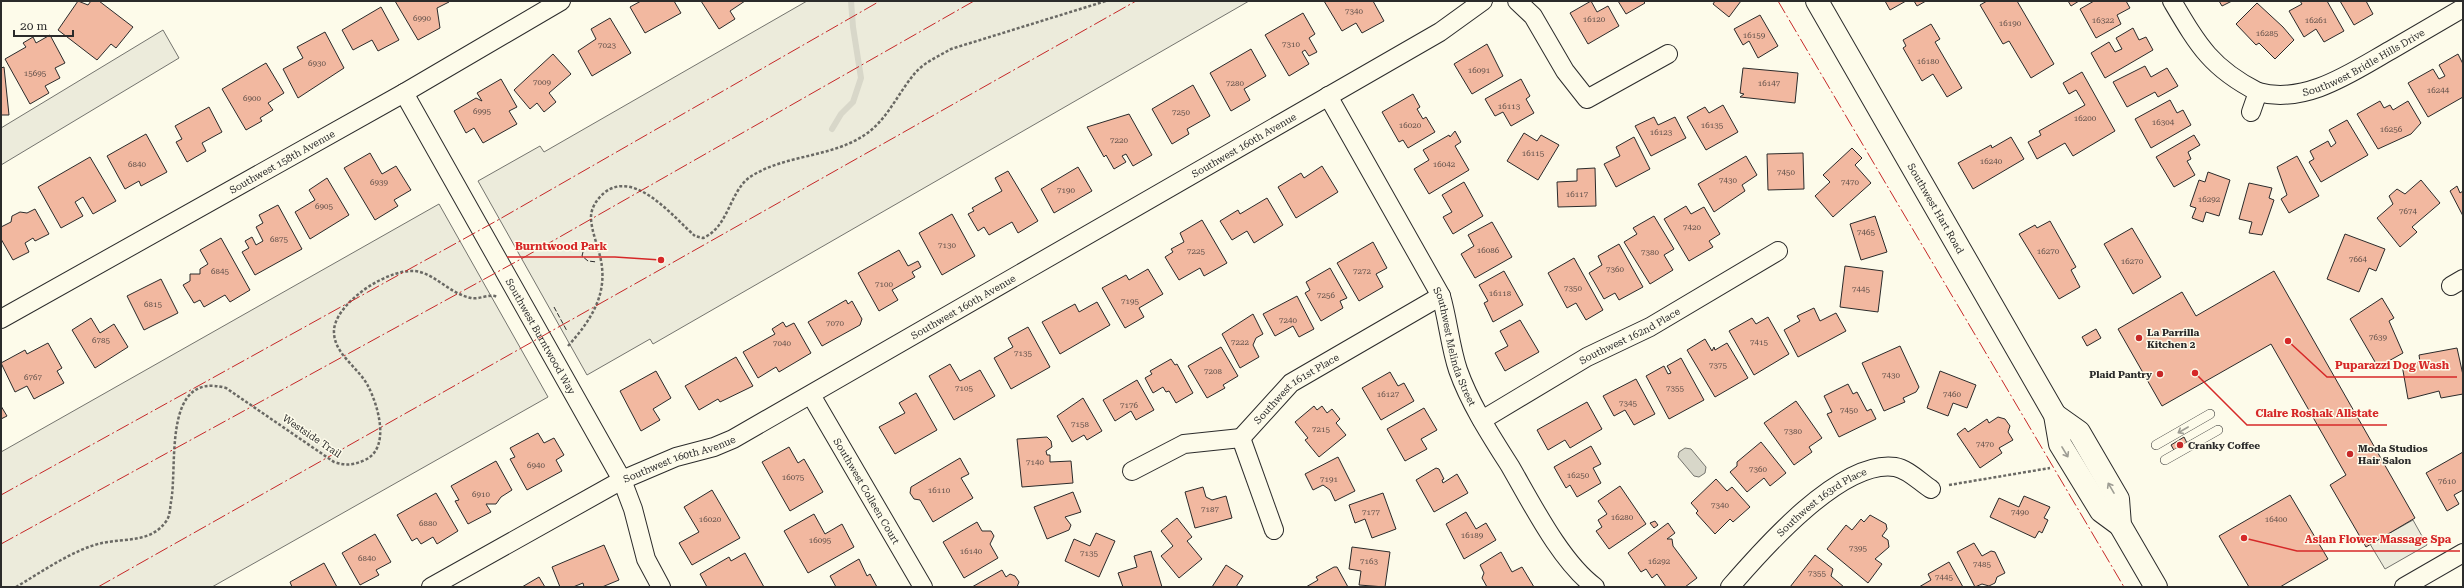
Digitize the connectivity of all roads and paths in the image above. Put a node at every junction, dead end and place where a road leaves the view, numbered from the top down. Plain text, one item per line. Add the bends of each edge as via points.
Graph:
1 (560, 1) edge
2 (1106, 1) edge
3 (1483, 1) edge
4 (1517, 1) edge
5 (1817, 1) edge
6 (2172, 1) edge
7 (2463, 8) edge
8 (1668, 54) dead end
9 (2258, 92) junction
10 (404, 93) junction
11 (1328, 96) junction
12 (2251, 112) dead end
13 (1778, 252) dead end
14 (1441, 296) junction
15 (500, 302) dead end
16 (1, 318) edge
17 (564, 341) dead end
18 (811, 395) junction
19 (2210, 414) dead end
20 (2055, 415) junction
21 (1482, 420) junction
22 (2218, 430) dead end
23 (1241, 438) junction
24 (2156, 445) dead end
25 (2068, 457) junction
26 (2165, 460) dead end
27 (1132, 471) dead end
28 (622, 480) junction
29 (1931, 489) joint
30 (2120, 525) junction
31 (1274, 530) dead end
32 (2463, 553) edge
33 (16, 587) edge
34 (432, 587) edge
35 (661, 587) edge
36 (923, 587) edge
37 (1596, 587) edge
38 (1730, 587) edge
39 (2156, 587) edge
40 (2404, 587) edge

1 - 10 street, Southwest 158th Avenue
2 - 17 path via 951,50 930,61 916,72 892,106 867,134 845,144 771,166 750,178 740,188 724,219 703,238 695,236 649,194 633,187 618,187 605,192 594,204 591,217 603,270 600,293 586,326 567,347
3 - 11 street, Southwest 160th Avenue via 1440,32
4 - 8 street via 1533,16 1565,71 1587,99
5 - 20 main road, Southwest Hart Road
6 - 9 street, Southwest Bridle Hills Drive via 2208,57 2223,72
7 - 9 street, Southwest Bridle Hills Drive via 2338,80 2294,94
9 - 12 street
10 - 16 street, Southwest 158th Avenue
10 - 28 street, Southwest Burntwood Way
11 - 14 street, Southwest Melinda Street
11 - 18 street, Southwest 160th Avenue
13 - 21 street, Southwest 162nd Place via 1650,326 1587,357
14 - 21 street, Southwest Melinda Street via 1449,321 1458,370
14 - 23 street, Southwest 161st Place via 1291,383
15 - 33 path, Westside Trail via 496,296 472,299 458,294 420,272 404,271 357,295 339,314 334,334 337,346 368,386 381,435 380,443 369,458 354,465 334,462 226,388 213,384 195,389 186,397 178,417 174,486 168,519 156,533 146,537 100,543
18 - 28 street, Southwest 160th Avenue via 733,439 676,457
18 - 36 street, Southwest Colleen Court
19 -> 24 lane
20 -> 25 main road, Southwest Hart Road via 2060,444
30 -> 20 main road, Southwest Hart Road via 2118,500 2079,432
21 - 37 street, Southwest Melinda Street via 1550,534 1585,580
22 - 26 lane
23 - 27 street via 1184,444
23 - 31 street
25 - 29 path via 2051,468
25 - 30 main road, Southwest Hart Road via 2101,512
28 - 34 street, Southwest 160th Avenue
28 - 35 street, Southwest Burntwood Way via 633,509 646,559
29 - 38 street, Southwest 163rd Place via 1897,467 1876,467 1862,473 1813,502
30 - 39 main road, Southwest Hart Road
32 - 40 street

